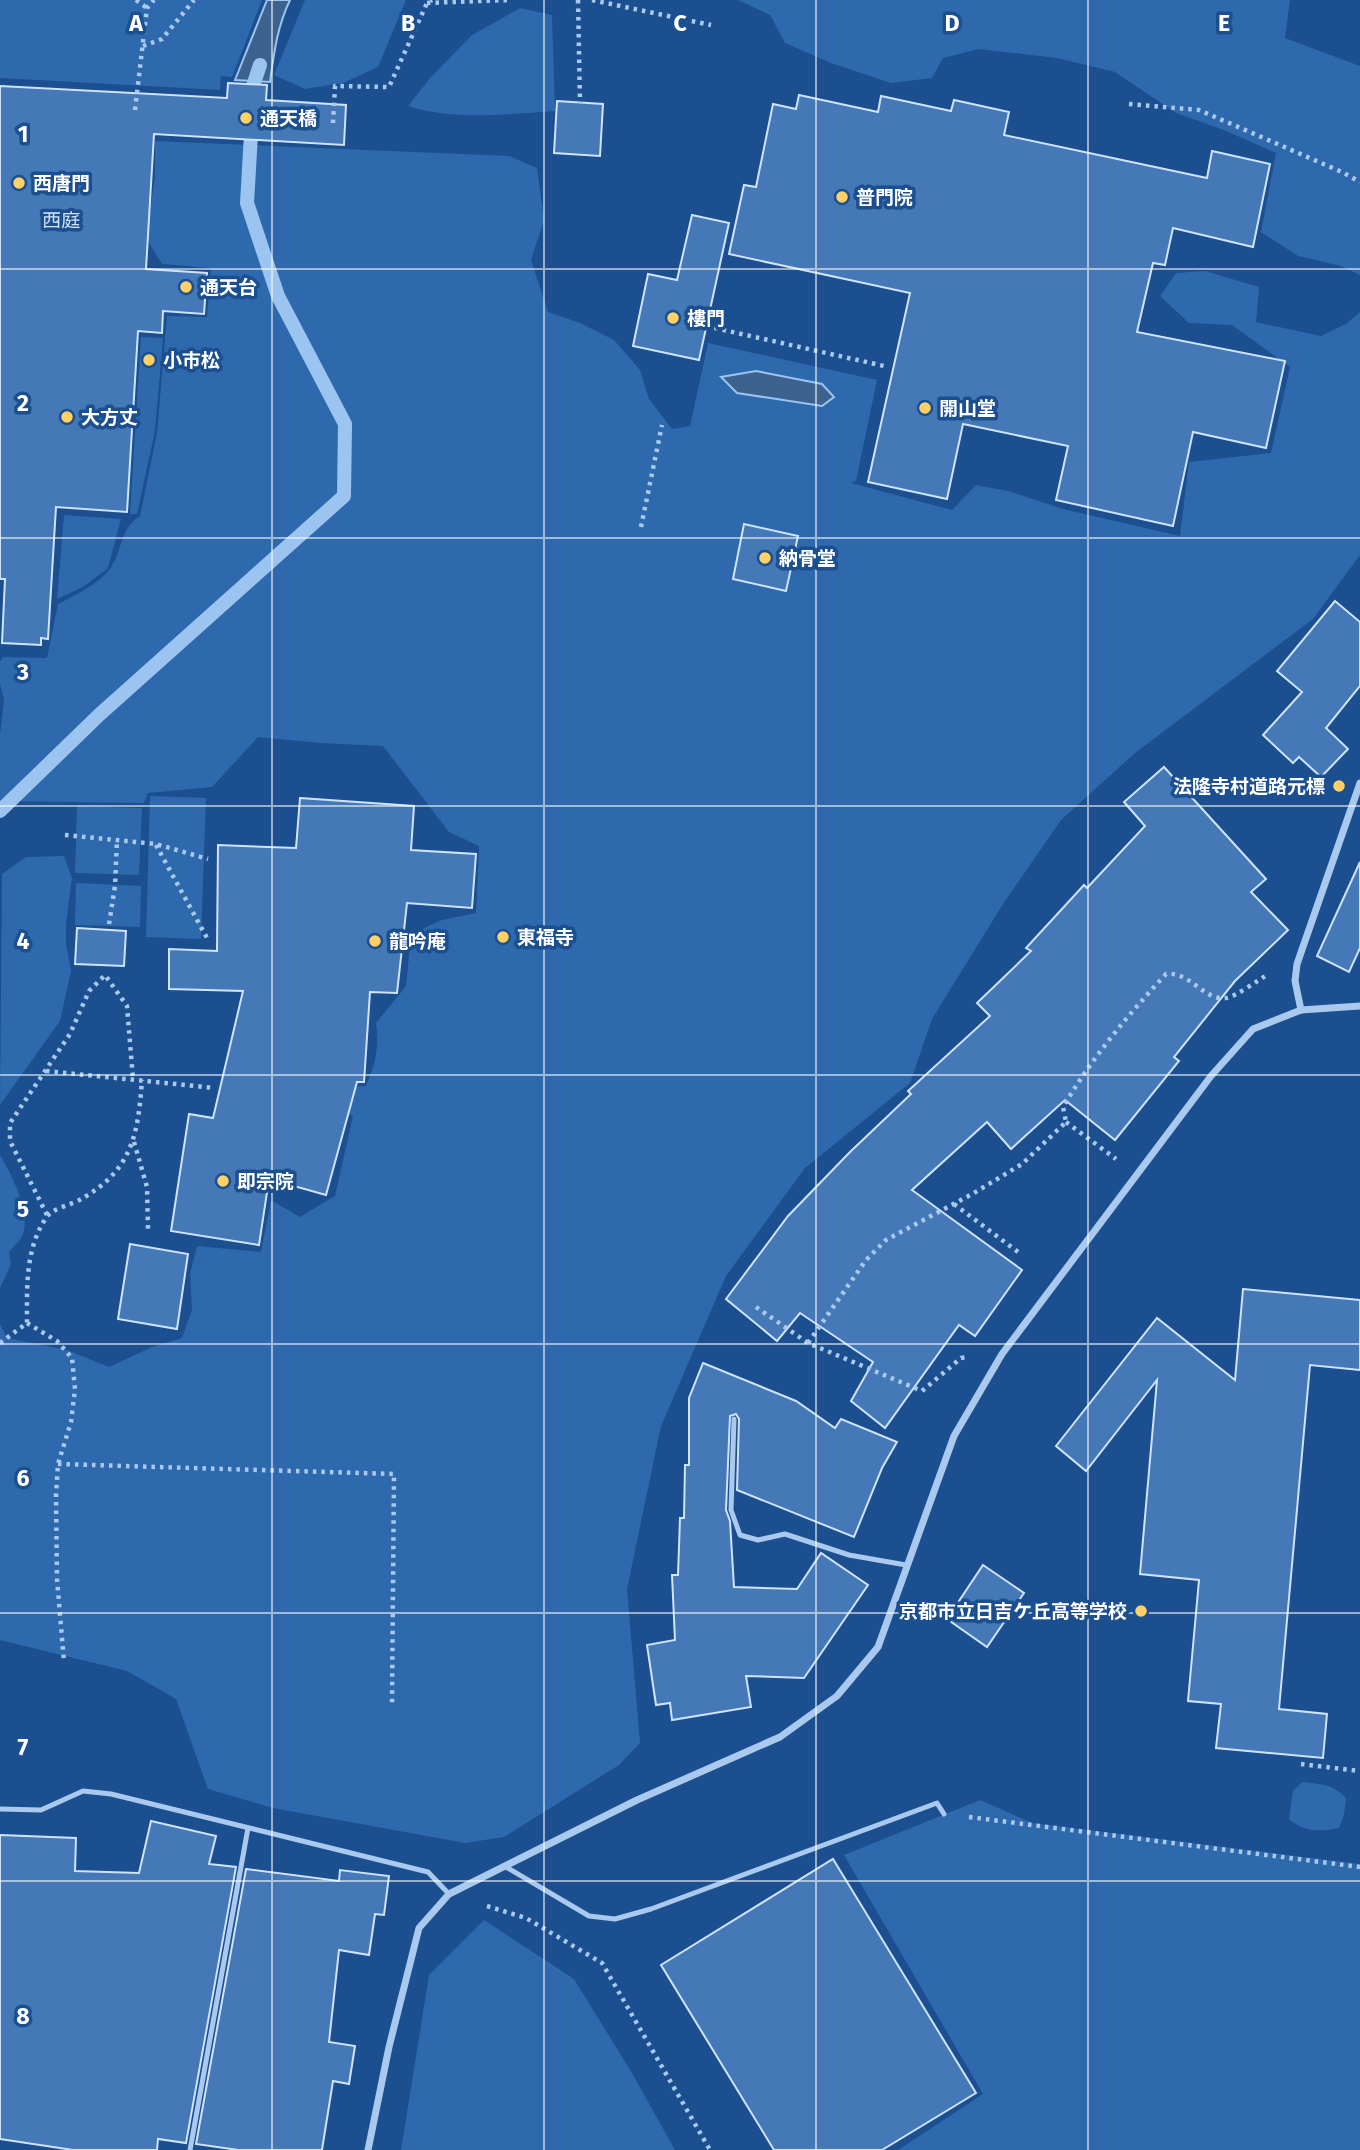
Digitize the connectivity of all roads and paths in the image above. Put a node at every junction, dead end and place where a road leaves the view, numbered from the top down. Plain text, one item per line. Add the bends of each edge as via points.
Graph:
1 (136, 0) edge
2 (154, 0) edge
3 (194, 0) edge
4 (507, 0) edge
5 (578, 0) edge
6 (592, 0) edge
7 (430, 2) edge
8 (147, 8) junction
9 (710, 25) dead end
10 (142, 46) junction
11 (580, 103) dead end
12 (1129, 104) dead end
13 (135, 110) dead end
14 (333, 123) dead end
15 (1360, 181) edge
16 (706, 326) dead end
17 (884, 366) dead end
18 (662, 425) dead end
19 (641, 527) dead end
20 (1360, 783) edge
21 (65, 835) dead end
22 (117, 840) junction
23 (156, 844) junction
24 (208, 859) dead end
25 (109, 924) dead end
26 (208, 938) dead end
27 (1297, 964) junction
28 (1360, 1006) edge
29 (1301, 1010) junction
30 (46, 1071) junction
31 (133, 1079) junction
32 (142, 1080) junction
33 (215, 1088) dead end
34 (1066, 1122) junction
35 (134, 1141) junction
36 (1137, 1174) junction
37 (954, 1204) junction
38 (47, 1215) junction
39 (148, 1231) dead end
40 (1022, 1255) dead end
41 (756, 1307) dead end
42 (27, 1323) junction
43 (0, 1343) edge
44 (808, 1343) junction
45 (1002, 1354) junction
46 (734, 1419) dead end
47 (58, 1464) junction
48 (906, 1565) junction
49 (64, 1662) dead end
50 (392, 1704) dead end
51 (1301, 1764) dead end
52 (1360, 1771) edge
53 (0, 1809) edge
54 (944, 1814) joint
55 (248, 1828) junction
56 (506, 1867) junction
57 (1360, 1867) edge
58 (449, 1894) junction
59 (526, 1918) dead end
60 (190, 2150) edge
61 (368, 2150) edge
62 (710, 2150) edge

1 - 8 path
2 - 8 path
3 - 10 path via 162,40
4 - 7 path
5 - 11 path
6 - 9 path
7 - 14 path via 389,88 335,86
8 - 10 path
10 - 13 path
12 - 15 path via 1199,110
16 - 17 path
18 - 19 path
20 - 27 street
21 - 22 path
22 - 23 path
22 - 25 path
23 - 24 path
23 - 26 path
27 - 29 street
27 - 34 path via 1272,972 1226,998 1214,996 1182,976 1166,974 1082,1075 1063,1107
28 - 29 street
29 - 36 street via 1253,1029
30 - 31 path
30 - 31 path via 70,1034 89,991 105,975 127,1006
30 - 38 path via 10,1123 10,1141
31 - 32 path
32 - 33 path
32 - 35 path
34 - 36 path
34 - 37 path via 1022,1164
35 - 38 path via 125,1161 95,1190
35 - 39 path via 147,1187
36 - 45 street
37 - 40 path
37 - 44 path via 886,1240 866,1260
38 - 42 path via 30,1258
41 - 44 path
42 - 43 path
42 - 47 path via 57,1341 72,1358 71,1422
44 - 45 path via 922,1391 961,1357
45 - 48 street via 954,1436
46 - 48 lane via 731,1510 740,1535 758,1540 785,1534 849,1555
47 - 49 path via 57,1580
47 - 50 path via 394,1474
48 - 56 street via 878,1647 837,1696 780,1737 637,1800
51 - 52 path
53 - 55 lane via 41,1810 83,1791
54 - 56 lane via 937,1803 615,1919 589,1916
54 - 57 path
55 - 58 lane via 428,1871
55 - 60 lane
56 - 58 street
58 - 61 street via 419,1928
59 - 62 path via 602,1962

